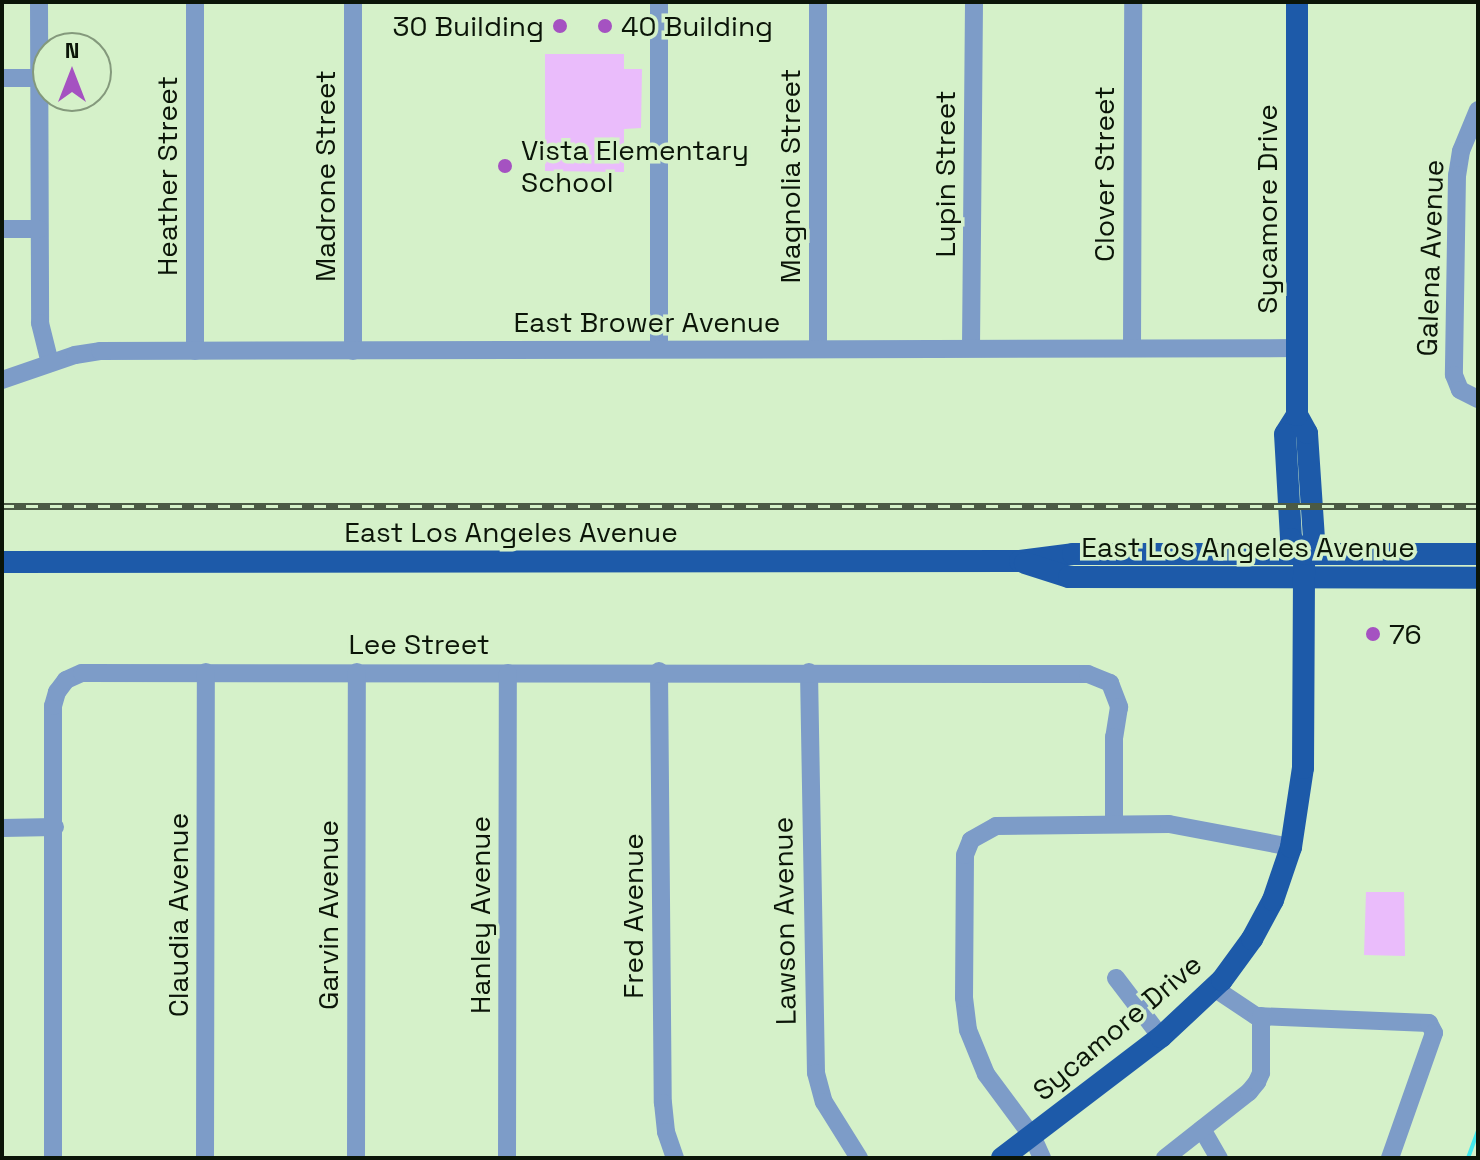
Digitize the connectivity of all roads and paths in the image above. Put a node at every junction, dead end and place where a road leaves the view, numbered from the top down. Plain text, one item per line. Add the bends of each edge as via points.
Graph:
1 (39, 2) edge
2 (195, 2) edge
3 (353, 2) edge
4 (659, 2) edge
5 (818, 2) edge
6 (974, 2) edge
7 (1133, 2) edge
8 (1297, 2) edge
9 (39, 32) edge
10 (2, 78) edge
11 (32, 78) edge
12 (1478, 110) edge
13 (39, 112) edge
14 (2, 229) edge
15 (39, 229) junction
16 (971, 347) junction
17 (1132, 347) junction
18 (1298, 348) junction
19 (659, 349) junction
20 (818, 349) junction
21 (195, 351) junction
22 (353, 351) junction
23 (50, 363) junction
24 (2, 380) edge
25 (1478, 399) edge
26 (1304, 554) junction
27 (1478, 554) edge
28 (1020, 561) junction
29 (2, 562) edge
30 (1304, 578) junction
31 (1478, 578) edge
32 (659, 671) junction
33 (206, 672) junction
34 (357, 672) junction
35 (809, 672) junction
36 (508, 673) junction
37 (1114, 823) junction
38 (55, 827) junction
39 (2, 828) edge
40 (1291, 847) junction
41 (1116, 978) dead end
42 (1214, 988) junction
43 (1261, 1016) junction
44 (1161, 1037) junction
45 (1202, 1129) junction
46 (1032, 1136) junction
47 (1222, 1157) edge
48 (53, 1158) edge
49 (205, 1158) edge
50 (356, 1158) edge
51 (507, 1158) edge
52 (675, 1158) edge
53 (859, 1158) edge
54 (1002, 1158) edge
55 (1042, 1158) edge
56 (1165, 1158) edge
57 (1390, 1158) edge

1 - 9 street
2 - 21 street, Heather Street
3 - 22 street, Madrone Street
4 - 19 street
5 - 20 street, Magnolia Street
6 - 16 street, Lupin Street
7 - 17 street, Clover Street
8 - 18 main road, Sycamore Drive
10 - 11 street
12 - 25 street, Galena Avenue via 1457,175 1454,375 1460,390
13 - 15 street
14 - 15 street
15 - 23 street via 40,323
16 - 17 street, East Brower Avenue
16 - 20 street, East Brower Avenue
17 - 18 street, East Brower Avenue
18 - 26 main road, Sycamore Drive via 1297,415 1307,433 1314,539
19 - 20 street, East Brower Avenue
19 - 22 street, East Brower Avenue
21 - 22 street, East Brower Avenue
21 - 23 street, East Brower Avenue via 100,351
23 - 24 street, East Brower Avenue
26 - 27 main road, East Los Angeles Avenue
26 - 28 main road, East Los Angeles Avenue via 1073,554
26 - 30 main road, Sycamore Drive
28 - 29 main road, East Los Angeles Avenue
28 - 30 main road, East Los Angeles Avenue via 1069,577
30 - 31 main road, East Los Angeles Avenue
30 - 40 main road, Sycamore Drive via 1303,768
32 - 35 street, Lee Street
32 - 36 street, Lee Street
32 - 52 street, Fred Avenue via 663,1103
33 - 34 street, Lee Street
33 - 38 street, Lee Street via 82,673 66,680 53,706
33 - 49 street, Claudia Avenue
34 - 36 street, Lee Street
34 - 50 street, Garvin Avenue
35 - 37 street, Lee Street via 1100,677 1116,692 1119,707
35 - 53 street, Lawson Avenue via 816,1073 831,1116
36 - 51 street, Hanley Avenue
37 - 40 street via 1181,825
37 - 46 street via 996,826 978,833 966,849 968,1030 986,1074
38 - 39 street
38 - 48 street, Lee Street
40 - 42 main road, Sycamore Drive via 1261,923
41 - 44 street
42 - 43 street
42 - 44 main road, Sycamore Drive
43 - 45 street via 1257,1082
43 - 57 street via 1429,1023 1434,1033
44 - 46 main road, Sycamore Drive
45 - 47 street
45 - 56 street
46 - 54 main road, Sycamore Drive
46 - 55 street

